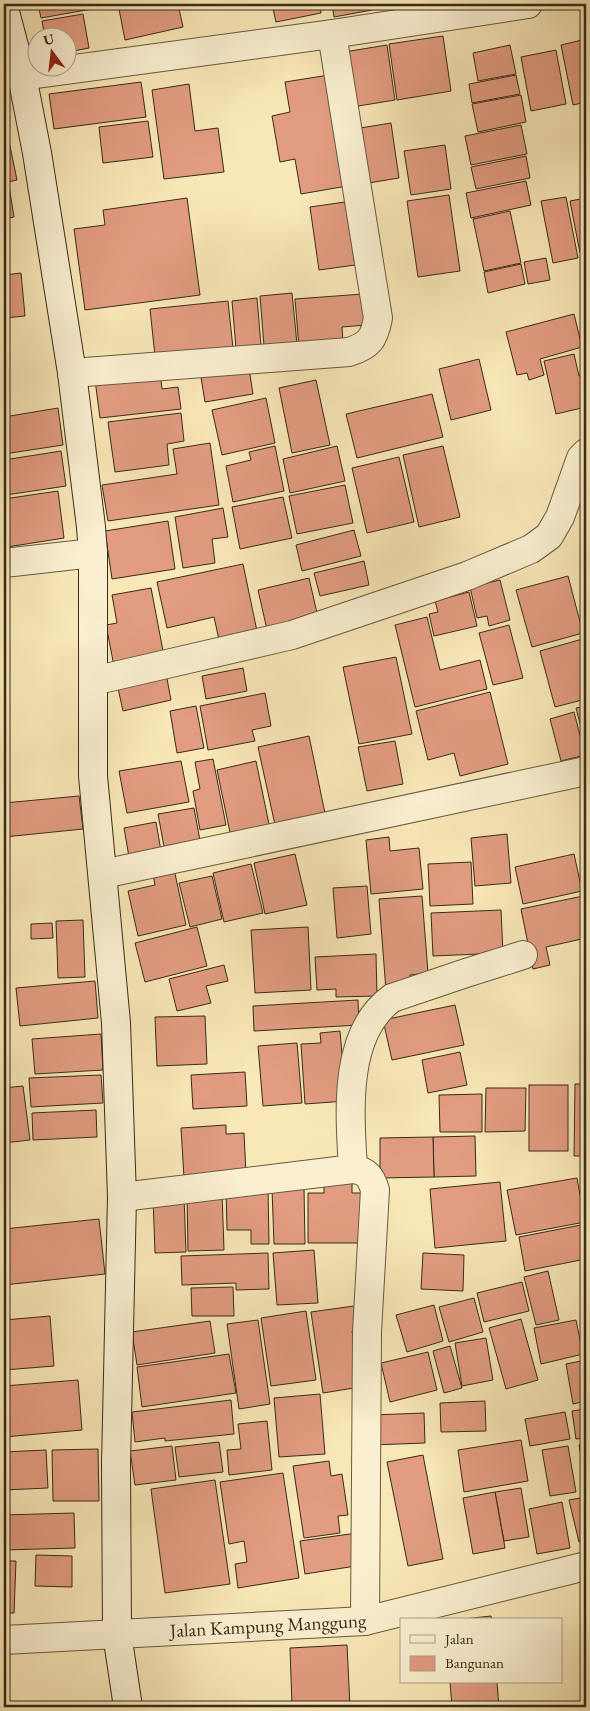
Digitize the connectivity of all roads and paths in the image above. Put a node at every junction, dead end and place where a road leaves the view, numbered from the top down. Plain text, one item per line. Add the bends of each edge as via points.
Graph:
1 (528, 4) edge
2 (4, 8) edge
3 (332, 34) junction
4 (9, 47) edge
5 (22, 76) junction
6 (72, 373) junction
7 (585, 459) edge
8 (93, 553) junction
9 (4, 563) edge
10 (93, 681) junction
11 (586, 771) edge
12 (103, 874) junction
13 (523, 955) dead end
14 (353, 1170) junction
15 (122, 1197) junction
16 (586, 1566) edge
17 (365, 1621) junction
18 (117, 1634) junction
19 (4, 1640) edge
20 (128, 1707) edge

1 - 3 street
2 - 4 street
3 - 5 street
3 - 6 street via 378,318 370,342 349,352
4 - 5 street
5 - 6 street
6 - 8 street
7 - 10 street via 549,536 531,549 467,576 292,635
8 - 9 street
8 - 10 street
10 - 12 street via 93,776
11 - 12 street
12 - 15 street via 116,1023
13 - 14 street via 392,998 382,1005 363,1036 353,1072 350,1110
14 - 15 street
14 - 17 street via 367,1174 375,1190 368,1332
15 - 18 street via 116,1464
16 - 17 street, Jalan Kampung Manggung
17 - 18 street, Jalan Kampung Manggung
18 - 19 street, Jalan Kampung Manggung
18 - 20 street

